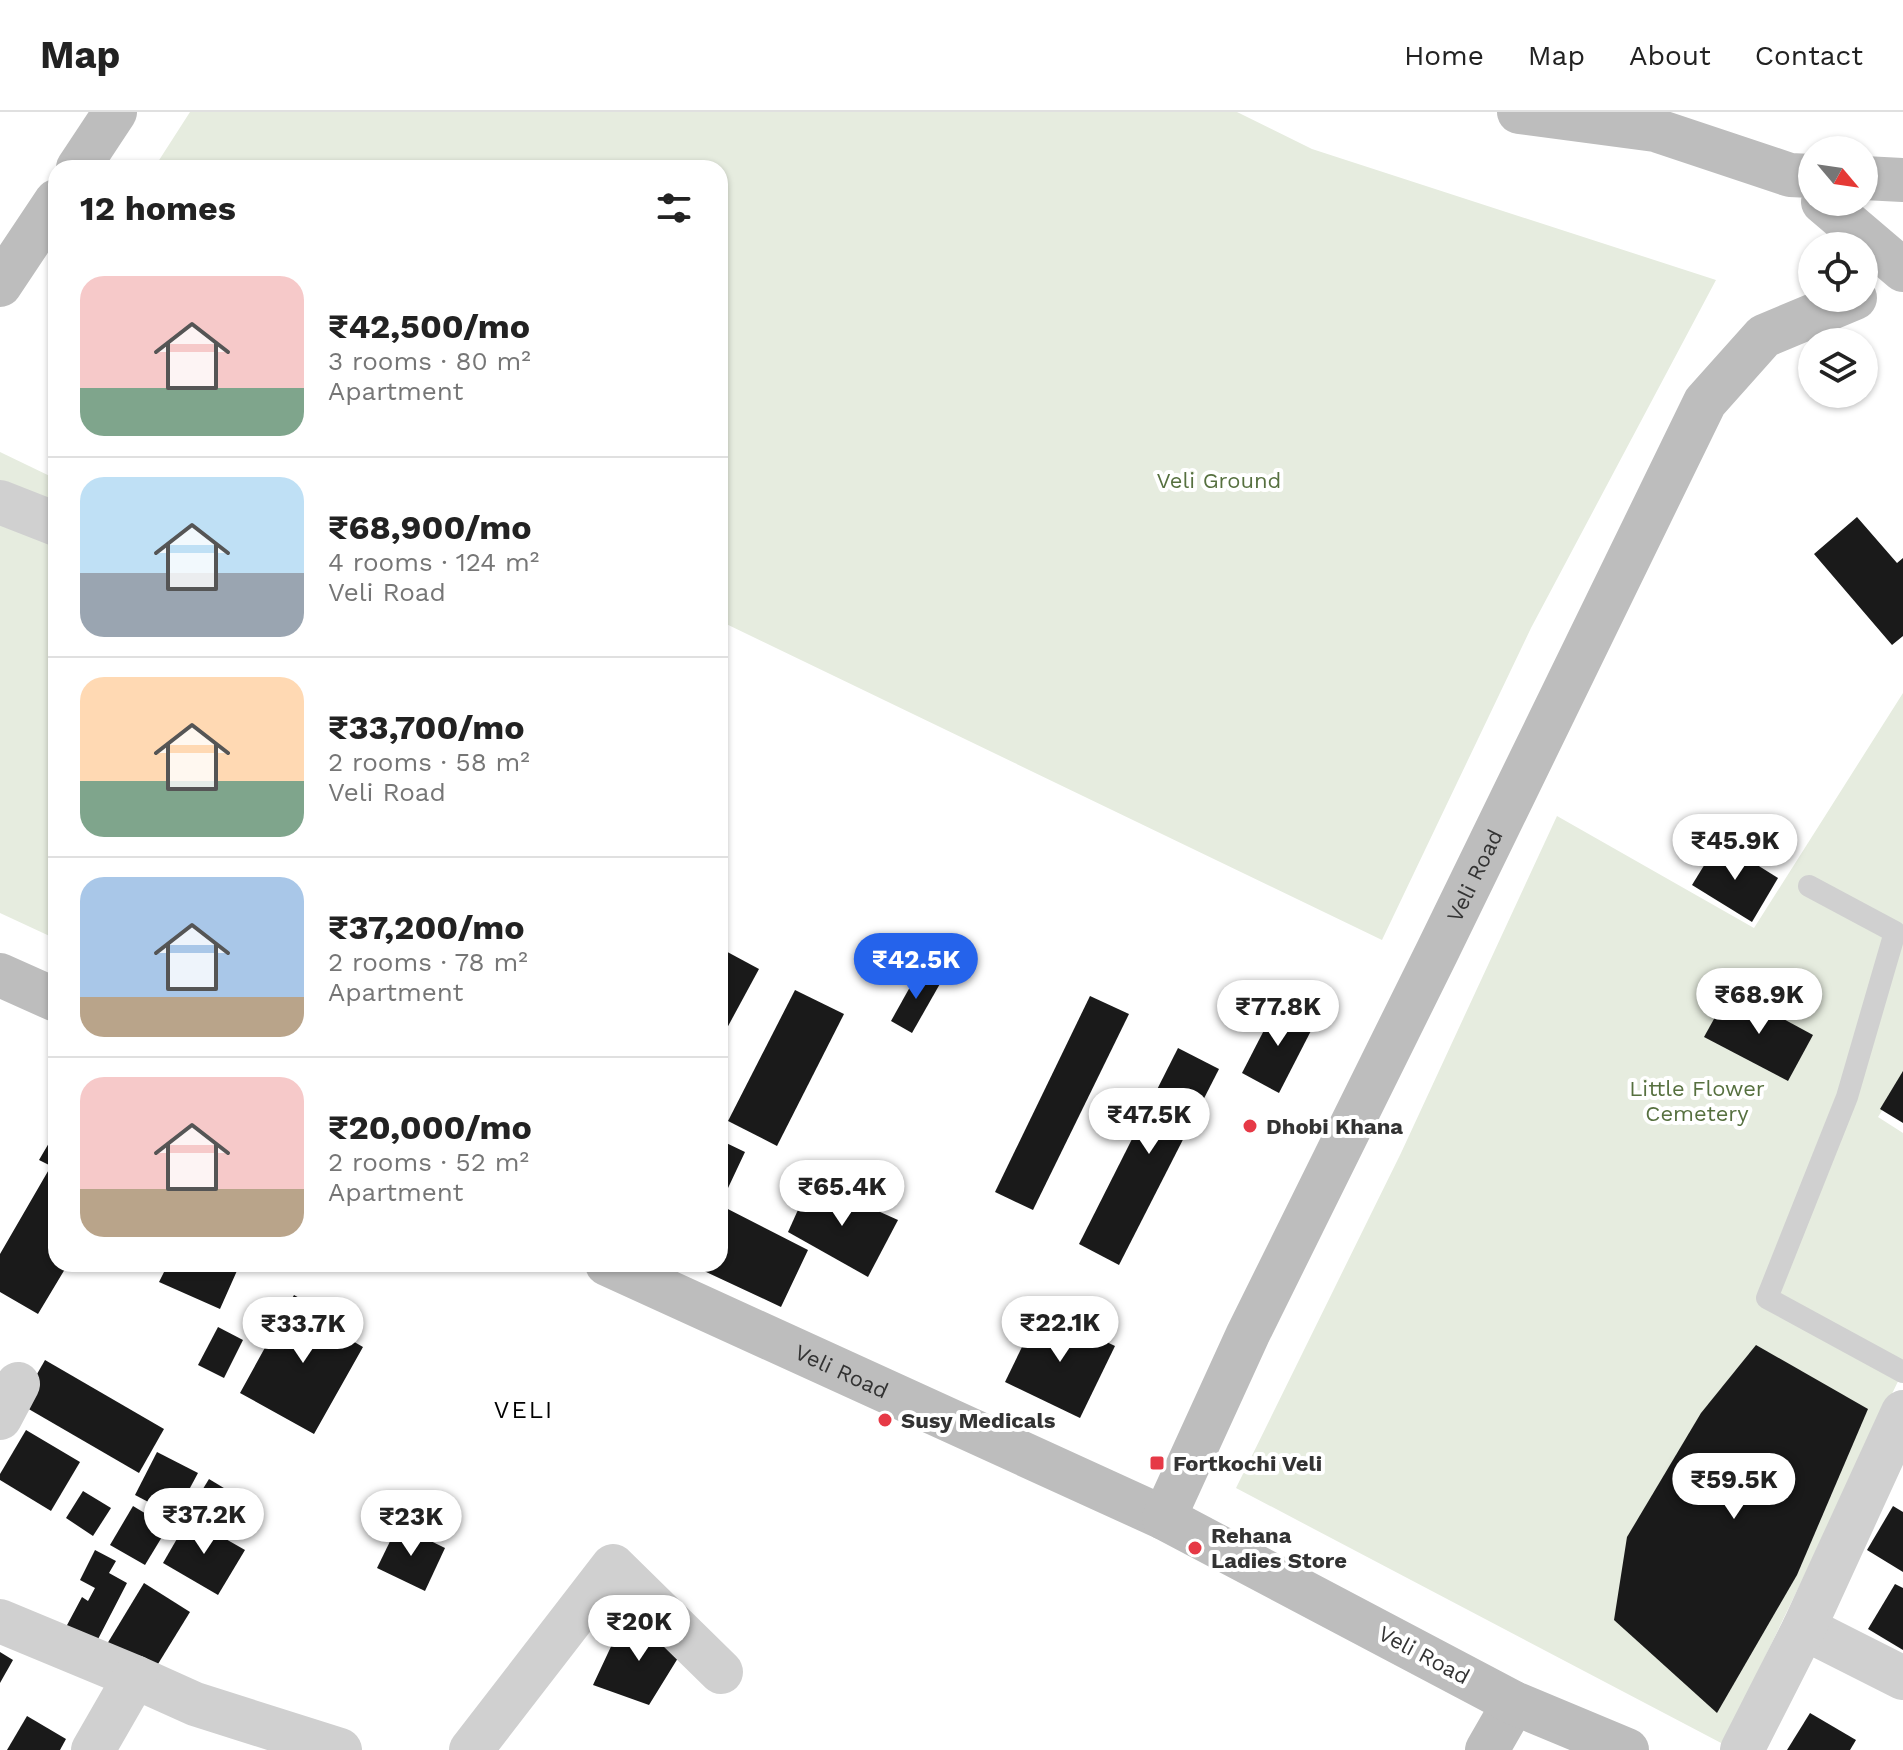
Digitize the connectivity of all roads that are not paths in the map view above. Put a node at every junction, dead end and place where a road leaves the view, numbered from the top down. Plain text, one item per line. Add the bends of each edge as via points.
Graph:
1 (115, 112) edge
2 (1519, 112) edge
3 (83, 160) edge
4 (1878, 179) edge
5 (1903, 180) edge
6 (1798, 182) edge
7 (48, 213) edge
8 (1843, 216) edge
9 (1903, 270) edge
10 (1903, 278) edge
11 (0, 285) edge
12 (1878, 288) edge
13 (1821, 312) edge
14 (0, 502) edge
15 (48, 521) edge
16 (1809, 886) dead end
17 (0, 975) edge
18 (48, 996) edge
19 (625, 1272) edge
20 (1903, 1372) edge
21 (1903, 1412) edge
22 (1164, 1518) junction
23 (0, 1621) edge
24 (1804, 1628) junction
25 (721, 1672) dead end
26 (135, 1677) junction
27 (1903, 1678) edge
28 (1514, 1703) junction
29 (93, 1750) edge
30 (340, 1750) edge
31 (471, 1750) edge
32 (1487, 1750) edge
33 (1627, 1750) edge
34 (1742, 1750) edge

1 - 3 main road
2 - 6 main road via 1655,130
4 - 5 main road
7 - 11 main road
8 - 9 main road
10 - 12 main road
13 - 22 main road, Veli Road via 1764,336 1705,402 1248,1334
14 - 15 street
16 - 20 lane via 1895,932 1847,1097 1767,1298
17 - 18 main road
19 - 22 main road, Veli Road
21 - 24 street
22 - 28 main road, Veli Road
23 - 26 street
24 - 27 street
24 - 34 street
25 - 31 street via 613,1566
26 - 29 street
26 - 30 street via 195,1704
28 - 32 main road
28 - 33 main road, Veli Road

